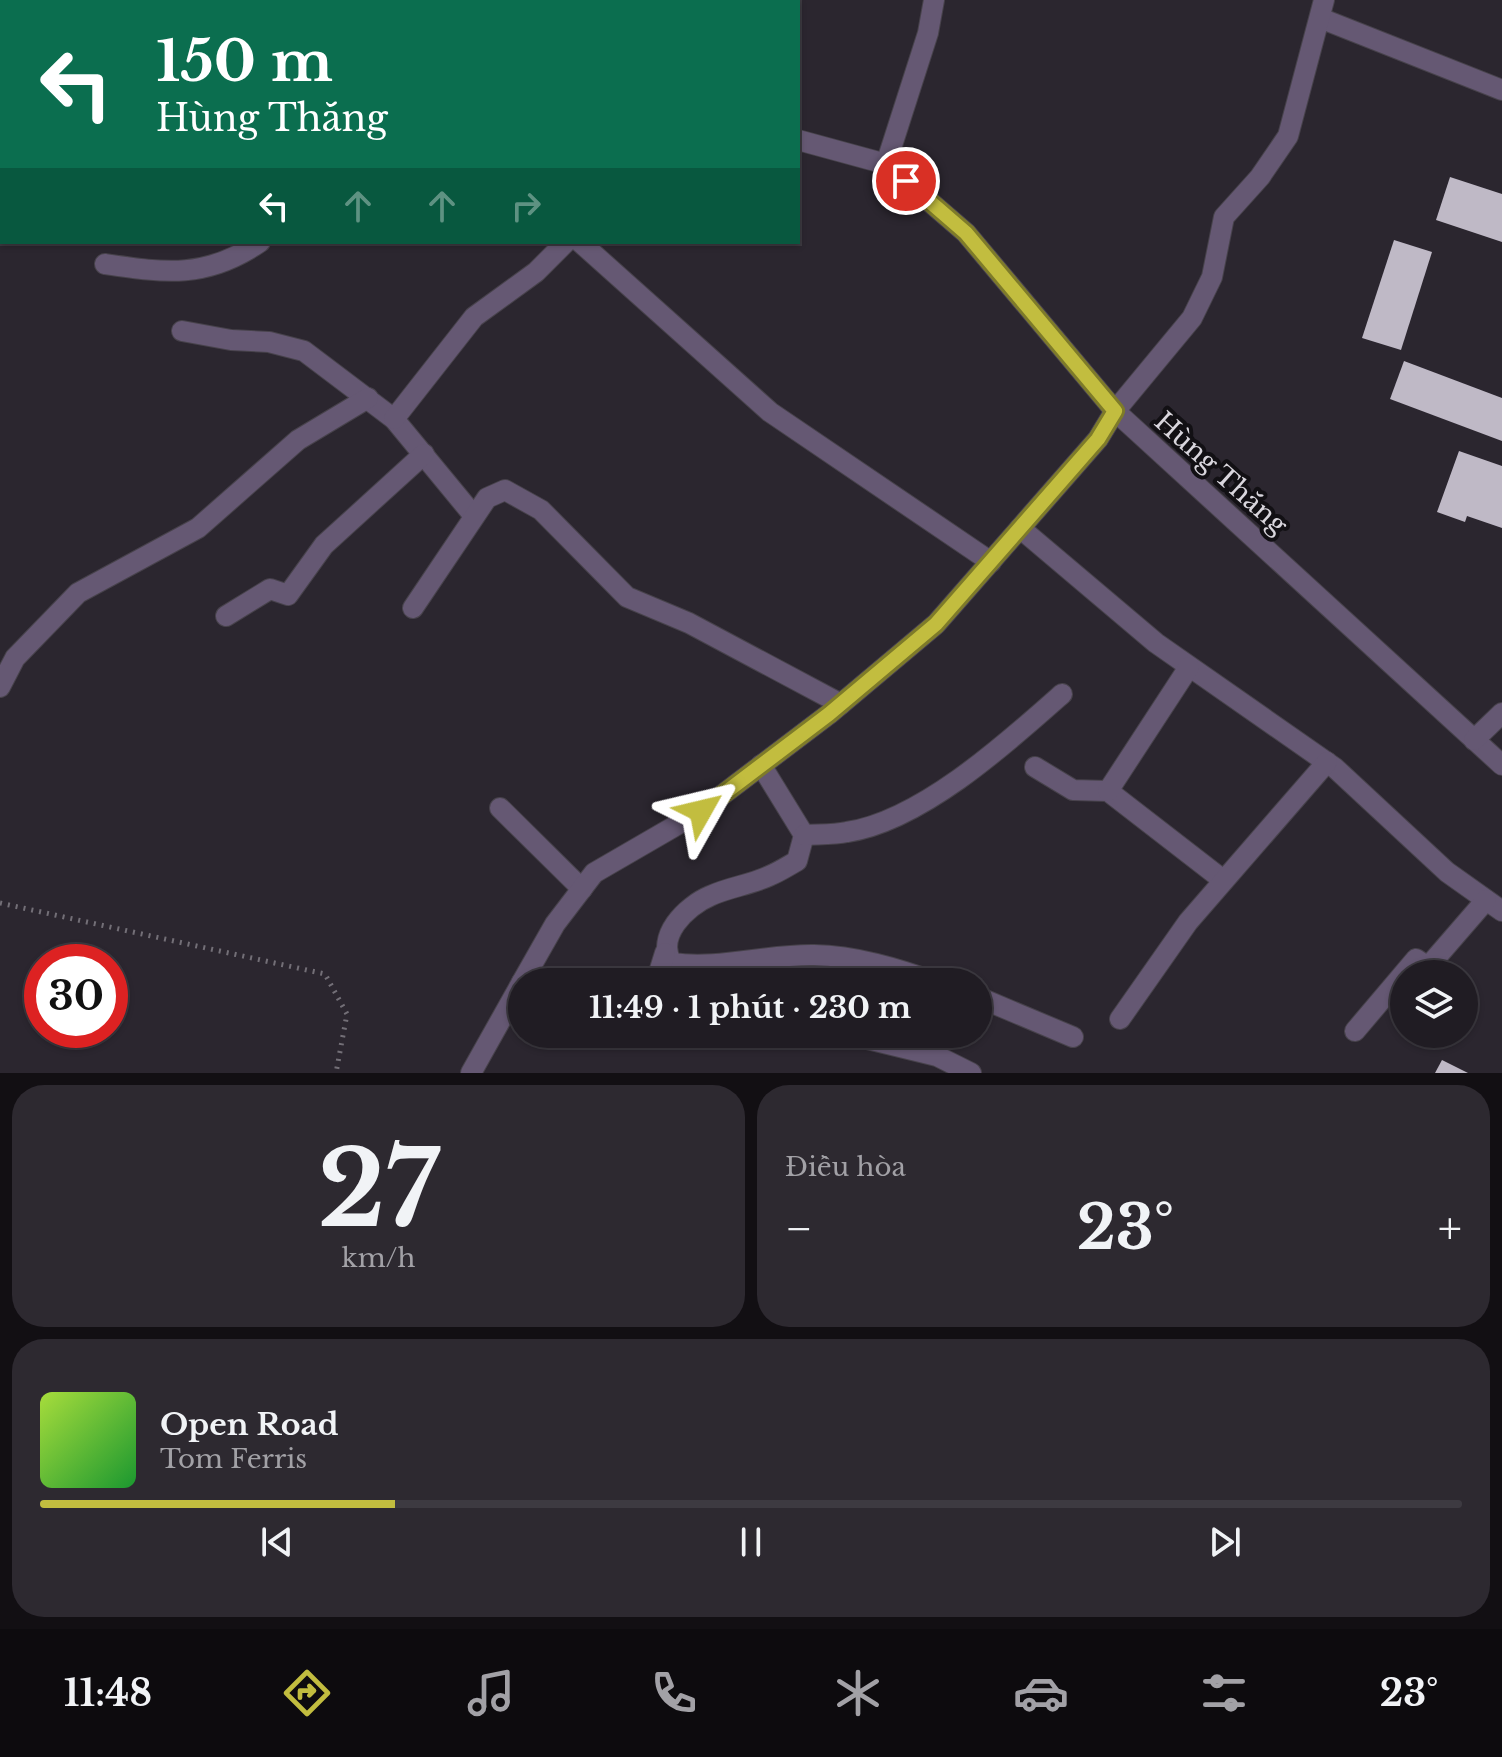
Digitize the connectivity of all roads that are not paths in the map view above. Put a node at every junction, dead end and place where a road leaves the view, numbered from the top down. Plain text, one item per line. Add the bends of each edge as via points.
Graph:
1 (934, 0) edge
2 (1322, 9) edge
3 (1502, 90) edge
4 (800, 141) edge
5 (886, 164) junction
6 (257, 244) edge
7 (564, 244) edge
8 (582, 244) edge
9 (105, 264) dead end
10 (182, 331) dead end
11 (368, 398) junction
12 (1115, 411) junction
13 (394, 419) junction
14 (424, 454) junction
15 (474, 516) junction
16 (1020, 528) junction
17 (991, 562) junction
18 (413, 608) dead end
19 (226, 616) dead end
20 (1189, 667) junction
21 (0, 687) edge
22 (1062, 694) dead end
23 (841, 704) junction
24 (1502, 713) edge
25 (1474, 740) junction
26 (1327, 762) junction
27 (761, 765) junction
28 (1502, 765) edge
29 (1035, 767) dead end
30 (1108, 791) junction
31 (500, 808) dead end
32 (804, 835) junction
33 (1223, 880) junction
34 (582, 889) junction
35 (1494, 906) edge
36 (665, 953) junction
37 (530, 968) edge
38 (660, 968) edge
39 (896, 968) edge
40 (992, 1002) edge
41 (508, 1007) edge
42 (1120, 1019) dead end
43 (1355, 1031) dead end
44 (1073, 1037) dead end
45 (904, 1048) edge
46 (471, 1073) edge
47 (971, 1073) edge

1 - 5 street
2 - 3 street
2 - 12 street via 1288,136 1224,217 1212,277 1192,318
4 - 5 street, Hùng Thắng
5 - 12 street, Hùng Thắng via 966,233
6 - 9 street via 211,268 158,272
7 - 13 street via 536,272 474,317
8 - 17 street via 770,412
10 - 11 street via 304,351
11 - 13 street
11 - 21 street via 298,440 198,528 78,593 15,658
12 - 16 street via 1098,439
12 - 25 street, Hùng Thắng
13 - 14 street
14 - 15 street
14 - 19 street via 324,545 288,595 270,589
15 - 18 street
15 - 23 street via 487,498 505,490 541,510 627,597 689,623
16 - 17 street
16 - 20 street
17 - 23 street via 936,624
20 - 26 street
20 - 30 street
22 - 32 street via 997,752 939,792 849,832
23 - 27 street
24 - 25 street
25 - 28 street, Hùng Thắng
26 - 33 street
26 - 35 street via 1447,872
27 - 32 street
27 - 34 street via 701,811 594,873
29 - 30 street via 1073,790
30 - 33 street
31 - 34 street
32 - 36 street via 797,861 768,877 707,897 680,919 667,934
33 - 42 street
34 - 37 street
35 - 43 street via 1428,967 1416,959
36 - 38 street
36 - 39 street via 672,963 698,967 815,955
40 - 44 street
41 - 46 street
45 - 47 street

